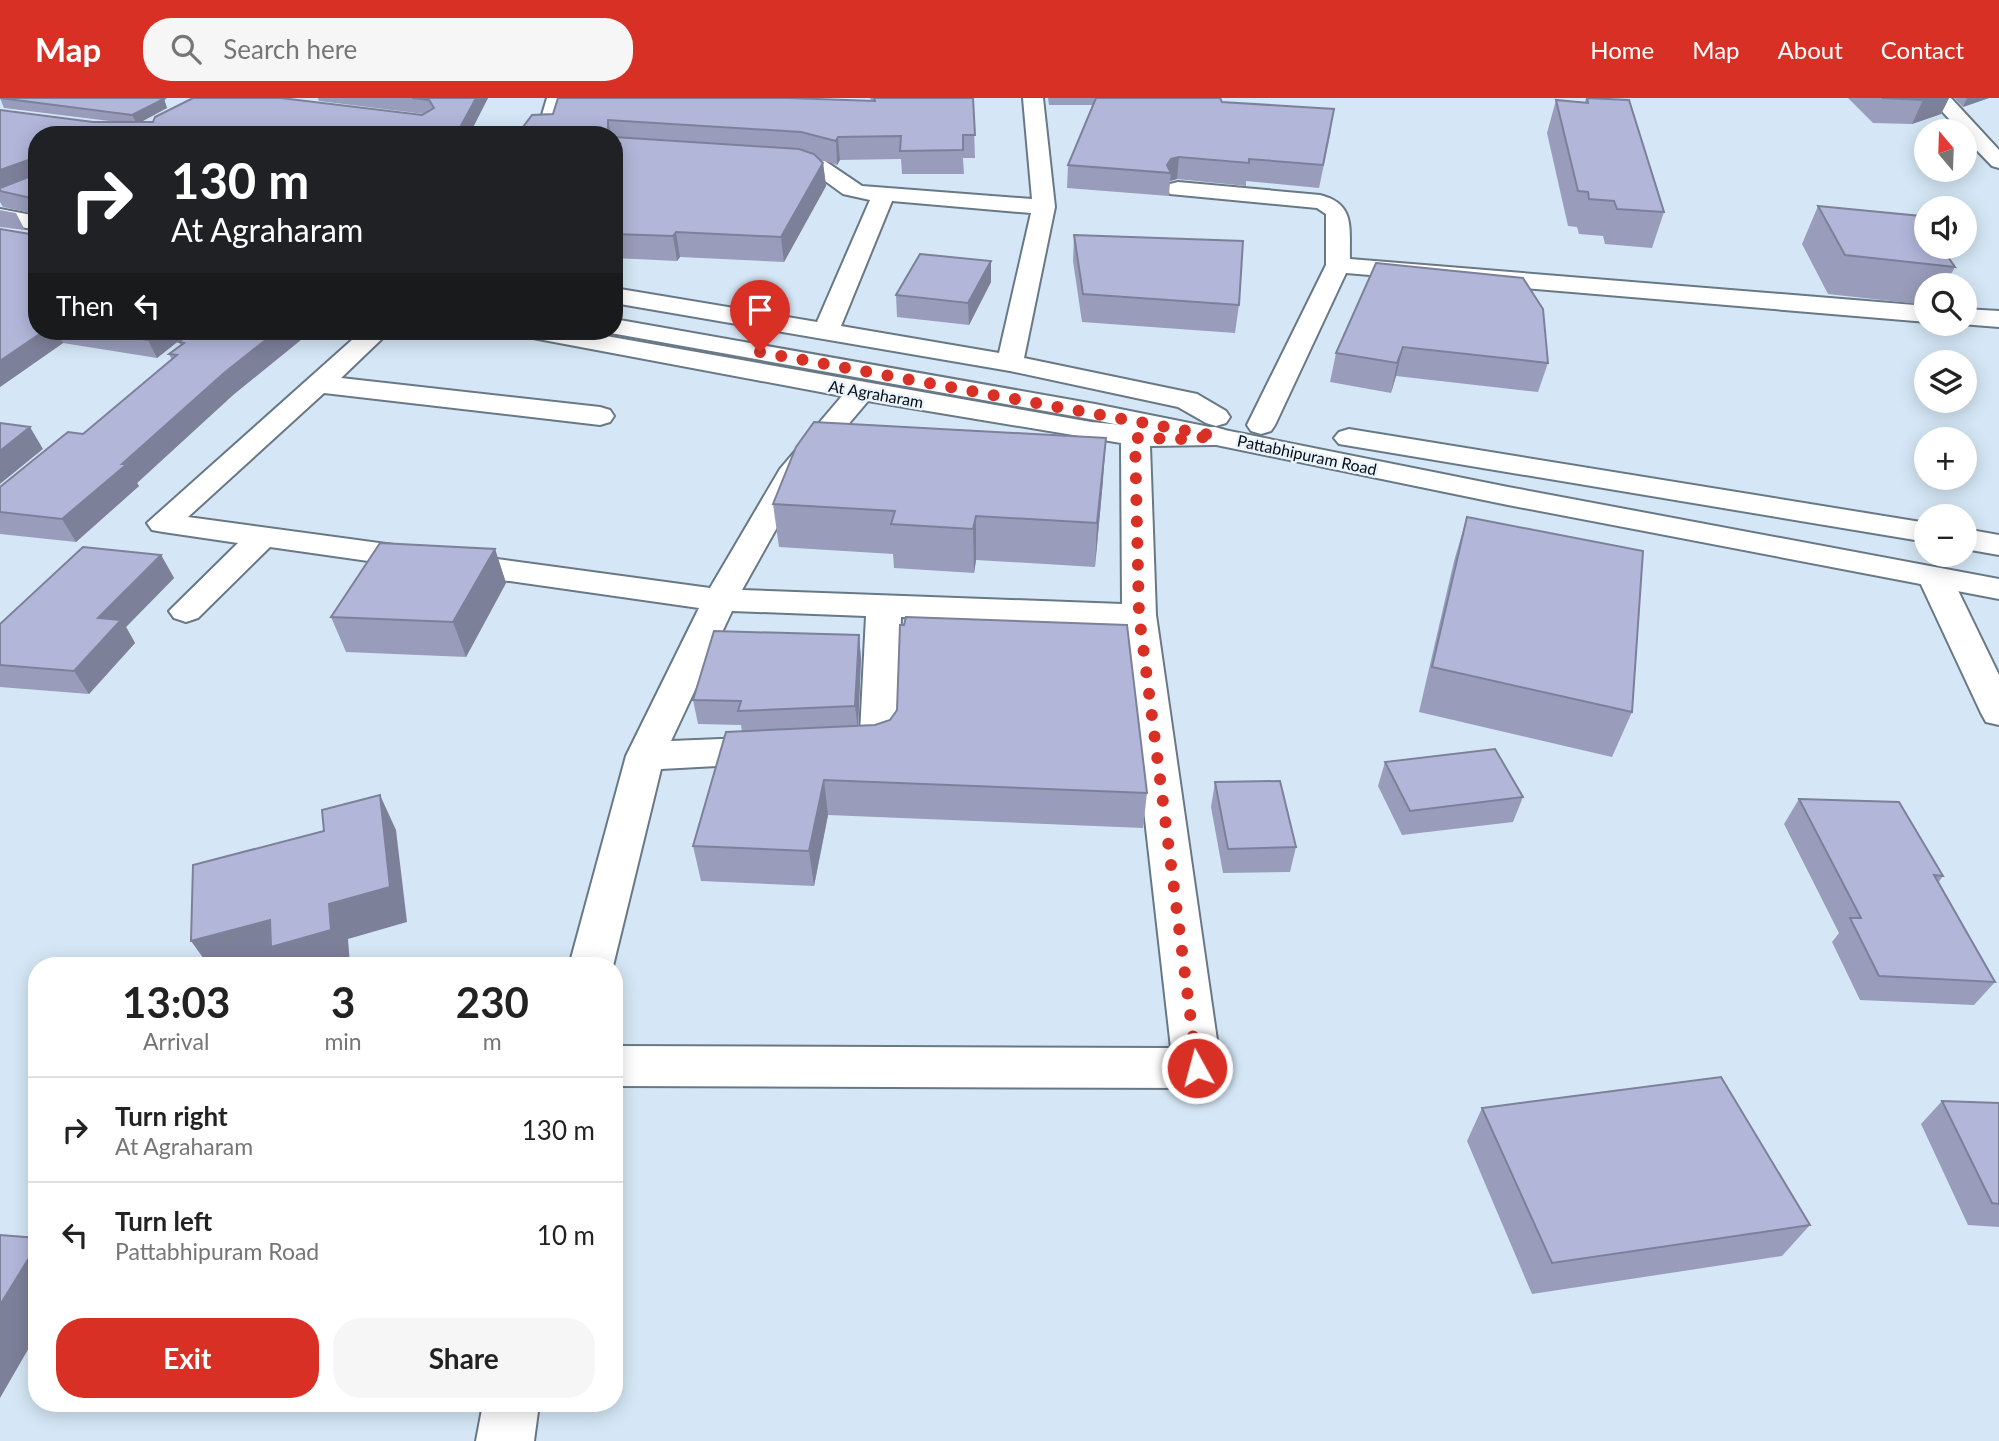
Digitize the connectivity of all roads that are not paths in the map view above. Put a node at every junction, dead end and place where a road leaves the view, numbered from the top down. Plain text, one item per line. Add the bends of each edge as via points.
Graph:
1 (557, 98) edge
2 (1034, 98) edge
3 (1940, 98) edge
4 (550, 126) edge
5 (749, 160) edge
6 (1999, 162) edge
7 (1178, 189) dead end
8 (883, 195) junction
9 (4, 200) edge
10 (1044, 207) junction
11 (28, 210) edge
12 (0, 216) edge
13 (28, 221) edge
14 (0, 236) edge
15 (28, 241) edge
16 (1338, 265) junction
17 (623, 297) edge
18 (1914, 313) edge
19 (623, 317) edge
20 (1977, 318) edge
21 (1999, 319) edge
22 (623, 328) edge
23 (826, 332) junction
24 (367, 340) edge
25 (586, 340) edge
26 (740, 343) junction
27 (1010, 363) junction
28 (320, 384) junction
29 (860, 391) junction
30 (600, 416) dead end
31 (1261, 425) junction
32 (1216, 427) junction
33 (1135, 438) junction
34 (1914, 531) edge
35 (262, 537) junction
36 (1977, 541) edge
37 (1999, 545) edge
38 (1936, 578) junction
39 (1999, 589) edge
40 (720, 600) junction
41 (884, 605) junction
42 (186, 611) dead end
43 (1139, 615) junction
44 (1999, 713) edge
45 (645, 756) junction
46 (593, 957) edge
47 (623, 1066) edge
48 (510, 1412) edge
49 (505, 1441) edge

1 - 4 street
2 - 10 street
3 - 6 street
5 - 8 street via 817,166 844,188
7 - 16 street via 1331,206 1337,214
8 - 10 street
8 - 23 street
9 - 11 street
10 - 27 street
12 - 13 street
14 - 15 street
16 - 18 street
16 - 31 street
17 - 23 street
19 - 26 street, Pattabhipuram Road
20 - 21 street
22 - 26 street, Pattabhipuram Road
23 - 27 street
24 - 28 street
25 - 29 street, At Agraharam
26 - 32 street, Pattabhipuram Road
27 - 32 street via 1188,400
28 - 30 street
28 - 35 street via 163,523
29 - 33 street, At Agraharam
29 - 40 street via 795,469
31 - 32 street, Pattabhipuram Road
31 - 34 street, Pattabhipuram Road
32 - 33 street, At Agraharam via 1187,439
32 - 38 street, Pattabhipuram Road via 1508,496
33 - 43 street
35 - 40 street
35 - 42 street
36 - 37 street
38 - 39 street, Pattabhipuram Road
38 - 44 street
40 - 41 street
40 - 45 street
41 - 43 street
41 - 45 street via 878,745
43 - 47 street via 1197,1068
45 - 46 street
48 - 49 street

